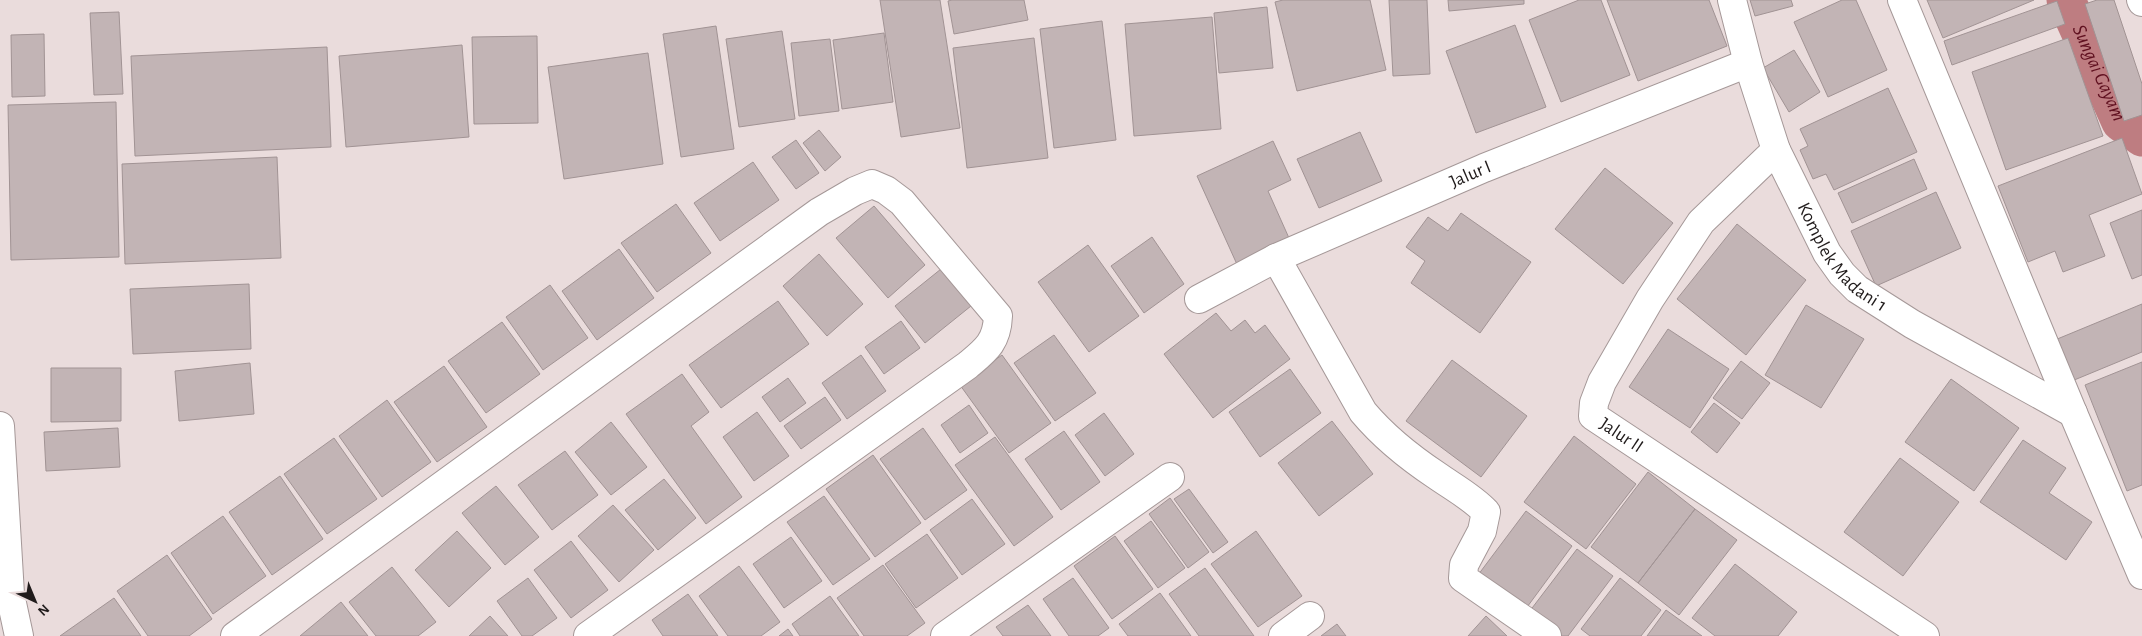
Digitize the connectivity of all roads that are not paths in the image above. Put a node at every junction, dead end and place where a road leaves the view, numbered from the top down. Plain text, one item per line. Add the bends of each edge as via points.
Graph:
1 (1732, 0) edge
2 (1902, 0) edge
3 (1748, 63) junction
4 (1776, 150) junction
5 (1276, 258) junction
6 (1199, 299) dead end
7 (2072, 413) junction
8 (0, 426) edge
9 (1170, 477) dead end
10 (2142, 574) edge
11 (1310, 616) dead end
12 (19, 636) edge
13 (235, 636) edge
14 (588, 636) edge
15 (945, 636) edge
16 (1282, 636) edge
17 (1547, 636) edge
18 (1925, 636) edge

1 - 3 street, Komplek Madani 1
2 - 7 street
3 - 4 street, Komplek Madani 1
3 - 5 street, Jalur I via 1484,168
4 - 7 street, Komplek Madani 1 via 1827,253 1857,289 1912,324
4 - 18 street, Jalur II via 1701,222 1650,298 1602,382 1594,403 1594,416
5 - 6 street, Jalur I
5 - 17 street via 1363,412 1382,434 1486,512 1482,531 1464,565 1463,578
7 - 10 street
8 - 12 street via 10,594
9 - 15 street
11 - 16 street
13 - 14 street via 819,212 872,184 886,190 902,202 998,316 998,330 989,348

